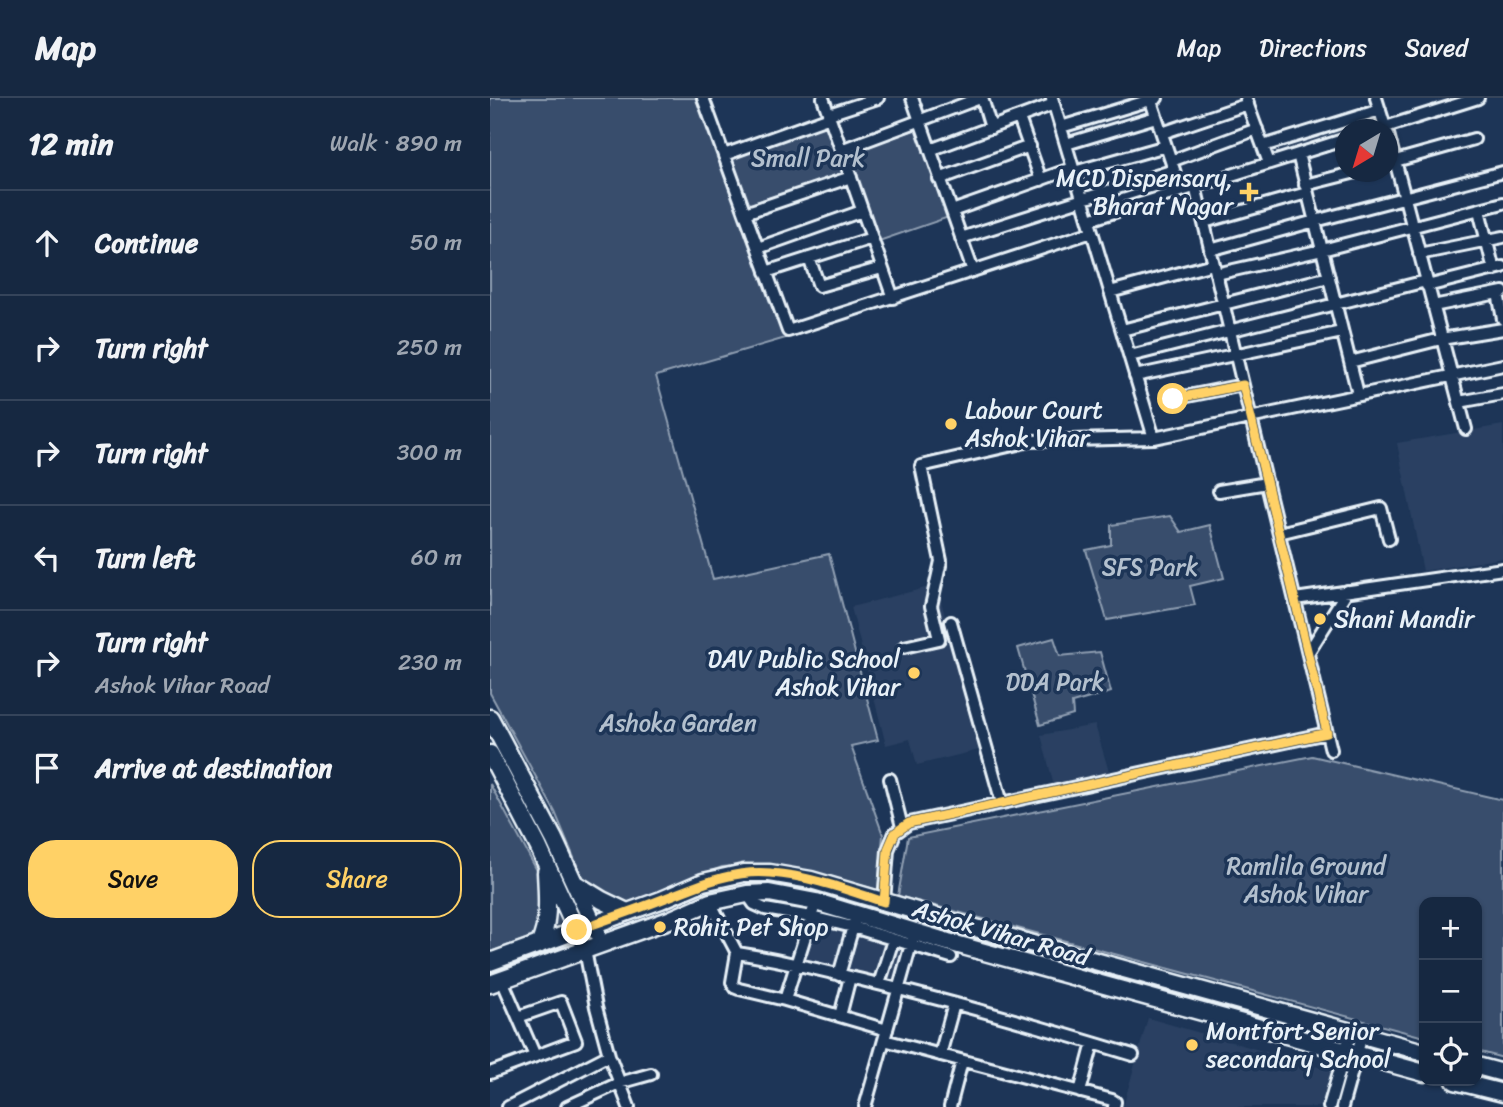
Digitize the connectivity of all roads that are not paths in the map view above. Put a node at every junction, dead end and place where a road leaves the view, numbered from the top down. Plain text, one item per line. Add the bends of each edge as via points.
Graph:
1 (703, 98) edge
2 (823, 98) edge
3 (878, 98) edge
4 (912, 98) edge
5 (981, 98) edge
6 (1376, 98) edge
7 (1153, 99) edge
8 (1474, 99) edge
9 (1053, 100) edge
10 (1247, 101) edge
11 (1380, 110) junction
12 (829, 116) junction
13 (1156, 117) junction
14 (1019, 118) junction
15 (1382, 119) edge
16 (920, 121) junction
17 (1398, 125) edge
18 (1060, 127) junction
19 (991, 128) junction
20 (1257, 129) junction
21 (1162, 133) junction
22 (1474, 139) dead end
23 (1335, 142) edge
24 (1066, 144) junction
25 (1030, 146) junction
26 (1166, 146) junction
27 (1263, 146) junction
28 (841, 150) junction
29 (930, 150) junction
30 (1298, 154) junction
31 (724, 155) junction
32 (1398, 160) edge
33 (1269, 163) junction
34 (1173, 166) junction
35 (1074, 170) junction
36 (1503, 172) edge
37 (851, 177) junction
38 (939, 178) junction
39 (1335, 179) edge
40 (1041, 180) junction
41 (1398, 181) edge
42 (1195, 186) junction
43 (1306, 189) junction
44 (1181, 191) junction
45 (1404, 198) junction
46 (1082, 199) junction
47 (1503, 203) edge
48 (1479, 209) junction
49 (862, 211) junction
50 (952, 211) junction
51 (745, 213) junction
52 (1088, 220) junction
53 (1315, 221) junction
54 (1204, 222) junction
55 (1412, 227) junction
56 (1092, 232) junction
57 (1503, 237) edge
58 (872, 238) junction
59 (961, 238) junction
60 (1486, 240) junction
61 (758, 247) junction
62 (1210, 250) junction
63 (1322, 250) junction
64 (1419, 254) junction
65 (809, 258) junction
66 (882, 268) junction
67 (1215, 269) junction
68 (1499, 269) edge
69 (973, 271) junction
70 (766, 272) junction
71 (1329, 277) junction
72 (1427, 283) junction
73 (1110, 292) junction
74 (1500, 292) edge
75 (892, 298) junction
76 (1223, 303) junction
77 (1336, 305) junction
78 (1433, 306) junction
79 (1503, 319) edge
80 (1503, 329) edge
81 (1122, 330) junction
82 (1230, 331) junction
83 (1342, 332) junction
84 (1441, 339) junction
85 (1236, 355) junction
86 (1130, 356) junction
87 (1350, 362) junction
88 (1503, 365) edge
89 (1135, 376) junction
90 (1451, 376) junction
91 (1243, 385) junction
92 (1358, 394) junction
93 (1503, 394) edge
94 (1173, 399) dead end
95 (1459, 402) junction
96 (1251, 417) junction
97 (1466, 429) dead end
98 (1154, 438) junction
99 (1267, 483) junction
100 (1219, 491) dead end
101 (1279, 533) junction
102 (1389, 539) dead end
103 (1503, 569) edge
104 (1347, 592) junction
105 (1295, 599) junction
106 (951, 622) dead end
107 (904, 647) dead end
108 (1308, 653) junction
109 (490, 718) edge
110 (1327, 733) junction
111 (1331, 750) dead end
112 (490, 754) edge
113 (890, 779) dead end
114 (1002, 803) junction
115 (902, 828) junction
116 (545, 861) junction
117 (575, 883) junction
118 (710, 902) junction
119 (884, 902) junction
120 (814, 909) junction
121 (628, 912) junction
122 (854, 921) junction
123 (594, 924) junction
124 (577, 930) junction
125 (913, 939) junction
126 (893, 940) junction
127 (603, 943) junction
128 (539, 945) junction
129 (585, 950) junction
130 (737, 953) junction
131 (951, 957) dead end
132 (490, 962) edge
133 (796, 964) junction
134 (845, 976) junction
135 (496, 982) edge
136 (879, 984) junction
137 (898, 989) junction
138 (785, 1000) junction
139 (954, 1004) junction
140 (840, 1016) junction
141 (518, 1017) junction
142 (1356, 1033) junction
143 (886, 1035) junction
144 (1093, 1043) junction
145 (1419, 1051) edge
146 (1351, 1053) junction
147 (610, 1055) junction
148 (940, 1055) junction
149 (1133, 1055) dead end
150 (535, 1056) junction
151 (962, 1061) junction
152 (1482, 1067) edge
153 (1419, 1072) edge
154 (490, 1073) edge
155 (1503, 1073) edge
156 (651, 1074) dead end
157 (620, 1083) junction
158 (1475, 1086) edge
159 (1080, 1092) junction
160 (1503, 1093) edge
161 (508, 1107) edge
162 (566, 1107) edge
163 (629, 1107) edge
164 (865, 1107) edge
165 (950, 1107) edge
166 (1114, 1107) edge
167 (1329, 1107) edge
168 (1342, 1107) edge

1 - 31 street
2 - 12 street
3 - 12 street
4 - 16 street
5 - 16 street
5 - 19 street
6 - 11 street
7 - 13 street
7 - 18 street
8 - 17 street
9 - 14 street
9 - 18 street
10 - 20 street
10 - 21 street
11 - 15 street
11 - 27 street
12 - 28 street
12 - 31 street
13 - 21 street
13 - 24 street
14 - 19 street
14 - 25 street
16 - 28 street
16 - 29 street
18 - 24 street
19 - 29 street
20 - 27 street
20 - 34 street
21 - 26 street
22 - 32 street
23 - 30 street
24 - 35 street
25 - 38 street
25 - 40 street
26 - 34 street
26 - 35 street
27 - 33 street
28 - 37 street
29 - 38 street
30 - 33 street
30 - 43 street
31 - 51 street
33 - 42 street
34 - 44 street
34 - 46 street
35 - 40 street
35 - 46 street
36 - 45 street
37 - 49 street
37 - 51 street
38 - 50 street
39 - 43 street
40 - 50 street
41 - 45 street
42 - 44 street
42 - 54 street
43 - 53 street
43 - 54 street
44 - 52 street
45 - 53 street
45 - 55 street
46 - 52 street
46 - 59 street
47 - 48 street
48 - 55 street
48 - 60 street
49 - 58 street
49 - 61 street
50 - 59 street
51 - 61 street
52 - 56 street
53 - 62 street
53 - 63 street
54 - 62 street
55 - 63 street
55 - 64 street
56 - 69 street
56 - 73 street
57 - 60 street
58 - 65 street
58 - 66 street
59 - 69 street
60 - 64 street
60 - 68 street
61 - 70 street
62 - 67 street
63 - 67 street
63 - 71 street
64 - 72 street
65 - 66 street via 820,286
65 - 70 street
66 - 75 street
67 - 73 street
67 - 76 street
68 - 72 street
69 - 75 street
70 - 75 street via 788,331
71 - 76 street
71 - 77 street
72 - 77 street
72 - 78 street
73 - 81 street
74 - 78 street
74 - 79 street
76 - 81 street
76 - 82 street
77 - 82 street
77 - 83 street
78 - 84 street
80 - 84 street
81 - 86 street
82 - 85 street
82 - 86 street
83 - 85 street
83 - 87 street
84 - 87 street
84 - 90 street
85 - 89 street
85 - 91 street
86 - 89 street
87 - 92 street
88 - 90 street
89 - 98 street
90 - 92 street
90 - 95 street
91 - 94 street
91 - 96 street
92 - 96 street
93 - 95 street
95 - 97 street
96 - 98 street
96 - 99 street
98 - 107 street via 1030,441 922,466 941,561 932,606 939,639
99 - 100 street
99 - 101 street
101 - 102 street via 1381,508
101 - 105 street
103 - 104 street
104 - 105 street
104 - 108 street
105 - 108 street
106 - 114 street
108 - 110 street
109 - 117 main road
110 - 111 street
110 - 114 street
112 - 116 main road
113 - 115 street
114 - 115 street
115 - 119 street via 888,849
116 - 124 main road
116 - 128 main road via 547,901
117 - 121 main road
117 - 123 main road
118 - 120 main road, Ashok Vihar Road via 769,894
118 - 127 main road, Ashok Vihar Road
118 - 130 street
119 - 121 main road, Ashok Vihar Road via 811,880 744,873 703,883
119 - 142 main road, Ashok Vihar Road
120 - 122 main road, Ashok Vihar Road
120 - 133 street
121 - 123 main road, Ashok Vihar Road
122 - 125 main road, Ashok Vihar Road
122 - 126 street
122 - 134 street
123 - 124 main road, Ashok Vihar Road
123 - 127 main road
124 - 128 main road, Ashok Vihar Road
124 - 129 main road
125 - 126 street
125 - 131 street
125 - 137 street
125 - 146 main road, Ashok Vihar Road
126 - 136 street
127 - 129 main road, Ashok Vihar Road
128 - 132 main road, Ashok Vihar Road
129 - 135 main road, Ashok Vihar Road
129 - 147 street
130 - 133 street
130 - 138 street via 734,986
133 - 134 street
133 - 138 street
134 - 136 street
134 - 140 street
135 - 141 street
136 - 137 street
137 - 139 street
137 - 143 street
138 - 140 street
139 - 144 street
139 - 148 street
140 - 143 street
141 - 150 street
141 - 150 street via 561,1002 576,1041
142 - 145 main road, Ashok Vihar Road
142 - 146 street
143 - 148 street
143 - 164 street
144 - 149 street
144 - 159 street
146 - 153 main road, Ashok Vihar Road
146 - 167 street
146 - 168 street
147 - 157 street
147 - 161 street
148 - 151 street
150 - 154 street
151 - 159 street
151 - 165 street
152 - 155 main road
156 - 157 street
157 - 162 street
157 - 163 street
158 - 160 main road
159 - 166 street via 1112,1100

